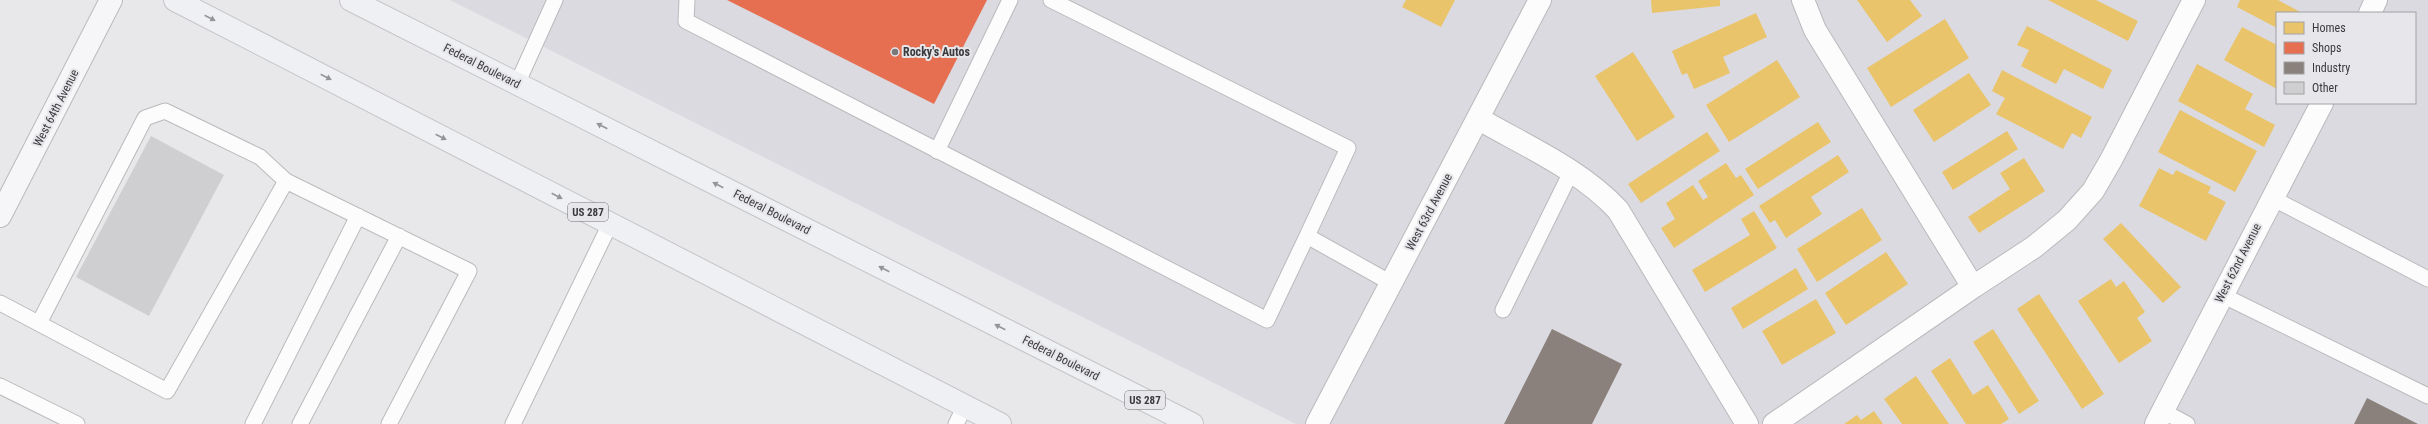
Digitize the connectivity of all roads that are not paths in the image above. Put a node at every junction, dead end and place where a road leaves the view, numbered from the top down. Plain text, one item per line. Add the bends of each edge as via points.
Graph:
1 (111, 0) edge
2 (175, 0) edge
3 (351, 0) edge
4 (555, 0) edge
5 (687, 0) edge
6 (1010, 0) edge
7 (1051, 0) edge
8 (1540, 0) edge
9 (1803, 0) edge
10 (2194, 0) edge
11 (2376, 0) edge
12 (2370, 12) edge
13 (517, 84) junction
14 (2321, 104) edge
15 (1479, 119) junction
16 (938, 151) junction
17 (1572, 172) junction
18 (286, 181) junction
19 (2272, 198) junction
20 (2, 209) edge
21 (358, 216) junction
22 (610, 224) junction
23 (399, 236) junction
24 (1307, 236) junction
25 (2428, 280) edge
26 (1391, 283) junction
27 (1973, 286) junction
28 (2222, 295) junction
29 (0, 303) edge
30 (1502, 310) dead end
31 (39, 323) junction
32 (0, 386) edge
33 (2428, 396) edge
34 (960, 415) edge
35 (2160, 418) edge
36 (519, 422) edge
37 (77, 424) edge
38 (253, 424) edge
39 (300, 424) edge
40 (389, 424) edge
41 (1000, 424) edge
42 (1192, 424) edge
43 (1317, 424) edge
44 (1747, 424) edge
45 (1774, 424) edge
46 (2187, 424) edge

1 - 20 street, West 64th Avenue
2 -> 22 main road, US 287
3 - 13 main road, Federal Boulevard / US 287
4 - 13 lane
5 - 16 lane via 686,21
6 - 16 lane
7 - 24 lane via 1348,148
8 - 15 street, West 63rd Avenue
9 - 27 street via 1815,30
10 - 27 street via 2093,191 2066,220 2034,247
11 - 12 street
42 -> 13 main road, Federal Boulevard / US 287
14 - 19 street, West 62nd Avenue
15 - 17 street
15 - 26 street, West 63rd Avenue
16 - 24 lane via 1267,320
17 - 30 lane
17 - 44 street via 1605,196 1618,210
18 - 21 lane
18 - 31 lane via 166,391
18 - 31 lane via 260,157 165,110 145,118
19 - 25 lane
19 - 28 street, West 62nd Avenue
21 - 23 lane
21 - 38 lane
22 - 34 main road, US 287
22 - 36 lane
23 - 39 lane
23 - 40 lane via 469,271
24 - 26 lane
26 - 43 street, West 63rd Avenue
27 - 45 street
28 - 33 lane
28 - 35 street, West 62nd Avenue
29 - 31 lane
32 - 37 lane
34 - 41 main road, US 287
35 - 46 lane

